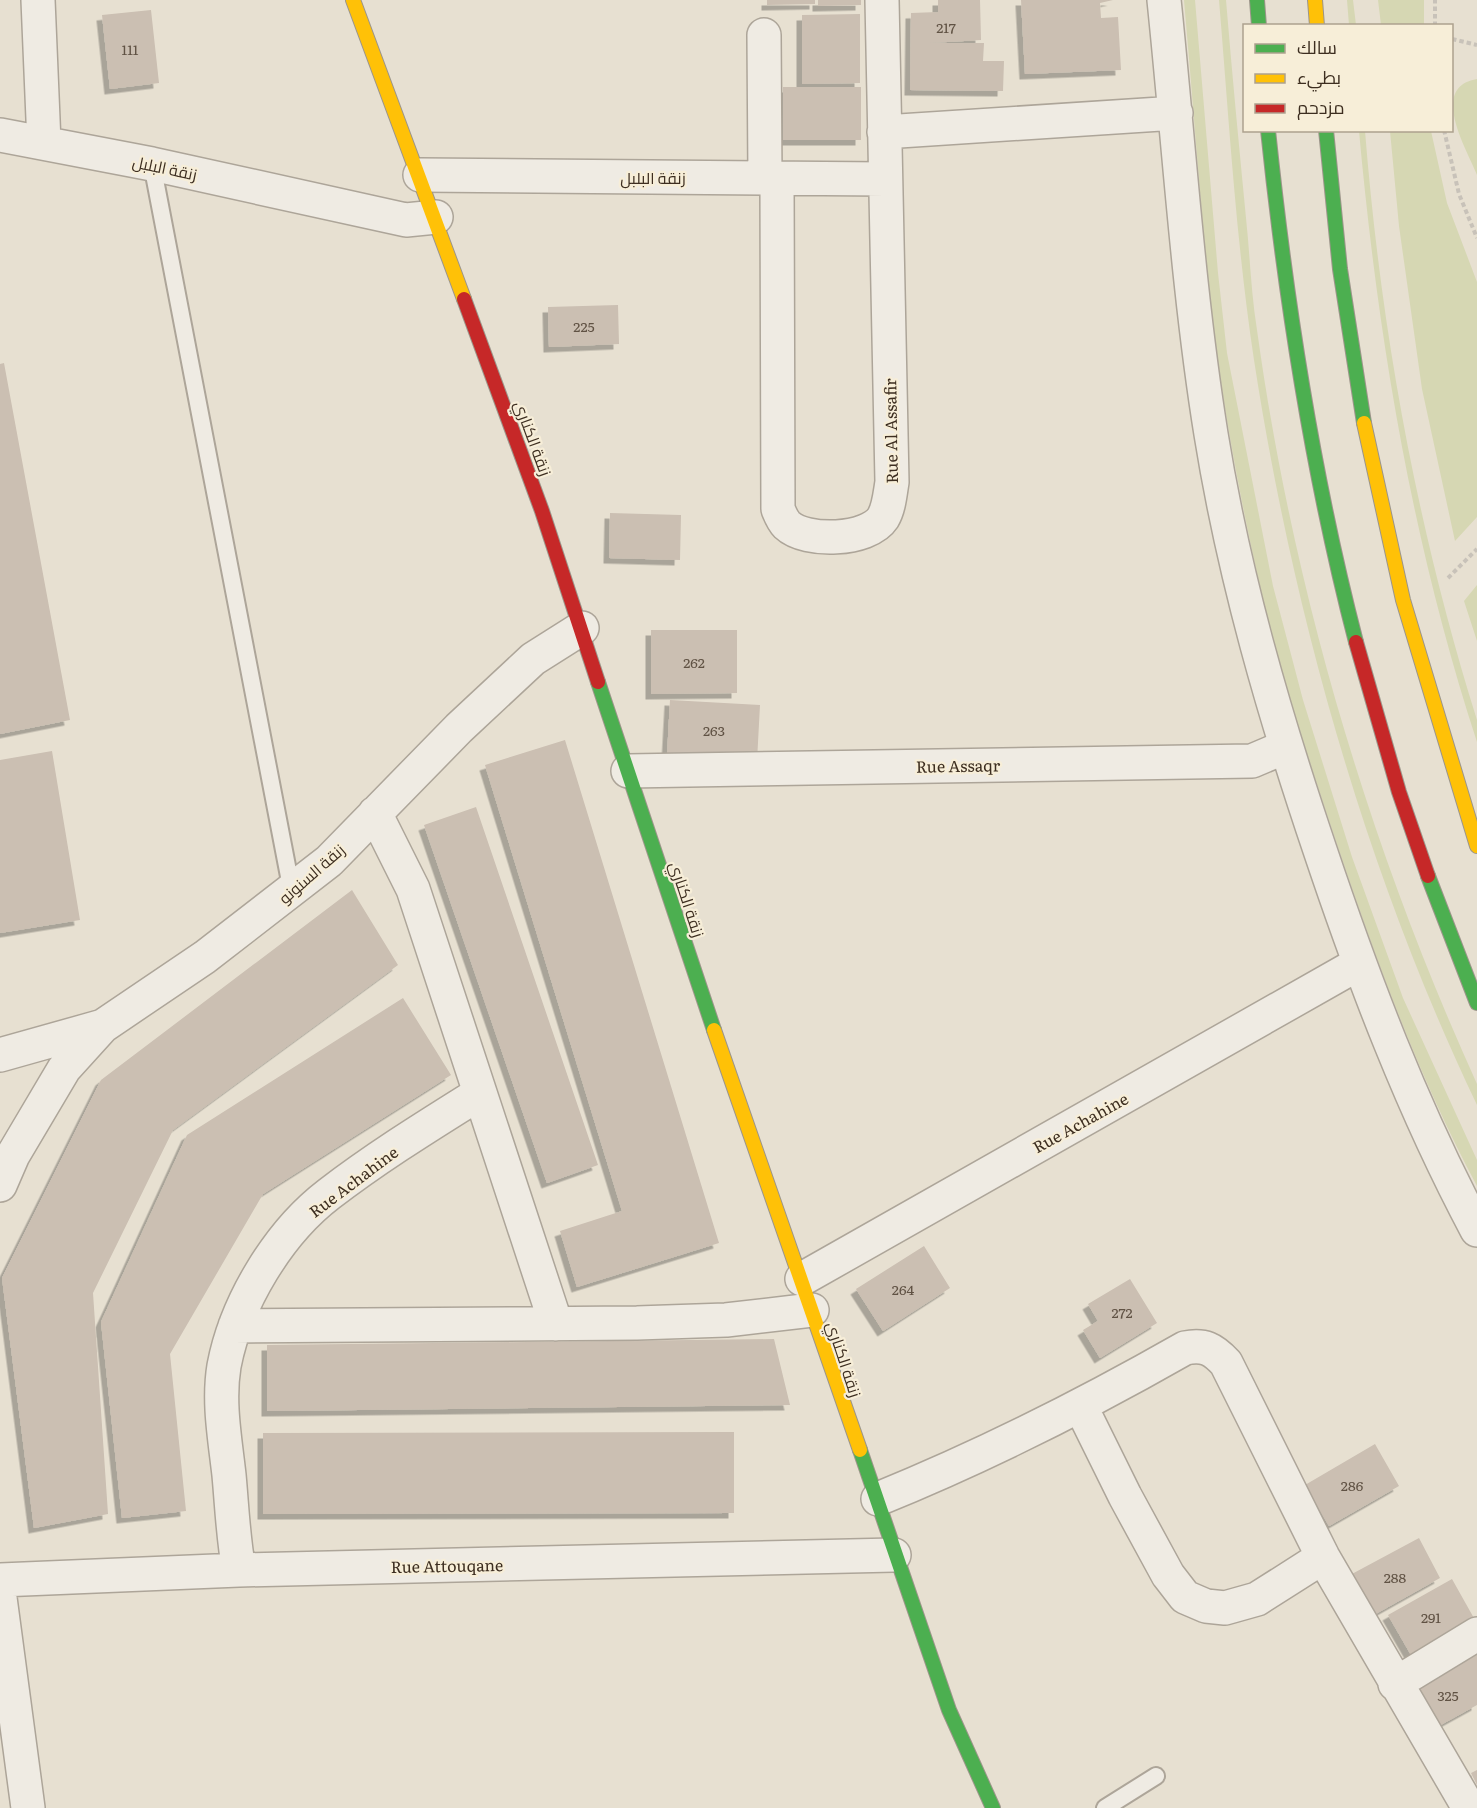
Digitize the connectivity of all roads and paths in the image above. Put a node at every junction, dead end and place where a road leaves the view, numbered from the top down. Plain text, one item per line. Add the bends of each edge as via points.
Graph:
1 (38, 0) edge
2 (353, 0) edge
3 (882, 0) edge
4 (1164, 0) edge
5 (1257, 0) edge
6 (1314, 0) edge
7 (1435, 0) edge
8 (1259, 24) edge
9 (1317, 24) edge
10 (1435, 24) edge
11 (764, 34) dead end
12 (1453, 39) edge
13 (1477, 45) edge
14 (1176, 113) junction
15 (884, 132) junction
16 (1268, 132) edge
17 (1326, 132) edge
18 (1444, 132) edge
19 (0, 135) edge
20 (44, 143) junction
21 (152, 164) junction
22 (420, 175) junction
23 (771, 179) junction
24 (885, 179) junction
25 (436, 217) junction
26 (1477, 238) edge
27 (1477, 549) edge
28 (1448, 578) dead end
29 (582, 628) junction
30 (1285, 747) junction
31 (628, 771) junction
32 (375, 813) junction
33 (1477, 846) edge
34 (292, 892) junction
35 (1358, 964) junction
36 (1477, 1003) edge
37 (104, 1026) junction
38 (0, 1055) edge
39 (480, 1092) junction
40 (0, 1185) edge
41 (1477, 1230) edge
42 (802, 1279) junction
43 (812, 1310) junction
44 (556, 1324) junction
45 (235, 1326) junction
46 (1081, 1407) junction
47 (878, 1499) junction
48 (894, 1555) junction
49 (1323, 1557) junction
50 (239, 1570) junction
51 (0, 1580) edge
52 (0, 1598) edge
53 (1477, 1634) edge
54 (1395, 1684) junction
55 (1156, 1776) dead end
56 (28, 1808) edge
57 (993, 1808) edge
58 (1105, 1808) edge
59 (1469, 1808) edge

1 - 20 street
2 - 22 street, زنقة الكناري
3 - 15 street, Rue Al Assafir
4 - 14 street
5 - 8 street
6 - 9 street
7 - 10 path
11 - 23 street, Rue Al Assafir
12 - 13 path
14 - 15 street
14 - 30 street via 1201,369 1214,454 1250,623
15 - 24 street, Rue Al Assafir
16 - 36 street via 1281,257 1314,471 1348,617 1419,847
17 - 33 street via 1340,269 1366,436 1403,600
18 - 26 path via 1459,194
19 - 20 street, زنقة البلبل
20 - 21 street, زنقة البلبل
21 - 25 street, زنقة البلبل via 406,220
21 - 34 lane
22 - 23 street, زنقة البلبل
22 - 25 street, زنقة الكناري
23 - 24 street, زنقة البلبل
23 - 24 street, Rue Al Assafir via 778,509 787,525 804,534 838,537 871,529 882,519 892,482
25 - 29 street, زنقة الكناري
27 - 28 path
29 - 31 street, زنقة الكناري
29 - 32 street, زنقة السنونو via 533,659
30 - 31 street, Rue Assaqr via 1252,760
30 - 35 street
31 - 42 street, زنقة الكناري
32 - 34 street, زنقة السنونو via 329,861
32 - 39 street via 413,889
34 - 37 street, زنقة السنونو
35 - 41 street via 1405,1082
35 - 42 street, Rue Achahine
37 - 38 street, زنقة السنونو
37 - 40 street via 64,1069 13,1155
39 - 44 street
39 - 45 street, Rue Achahine via 328,1195 298,1223 270,1255
42 - 43 street, زنقة الكناري
43 - 44 street via 726,1320
43 - 47 street, زنقة الكناري
44 - 45 street
45 - 50 street, Rue Achahine via 224,1367 222,1410
46 - 47 street via 962,1465
46 - 49 street via 1168,1575 1185,1597 1206,1606 1226,1608 1257,1599
46 - 49 street via 1185,1348 1200,1345 1216,1352 1226,1363
47 - 48 street, زنقة الكناري
48 - 50 street, Rue Attouqane
48 - 57 street, زنقة الكناري via 949,1710
49 - 54 street
50 - 51 street, Rue Attouqane
52 - 56 street
53 - 54 street
54 - 59 street
55 - 58 lane

